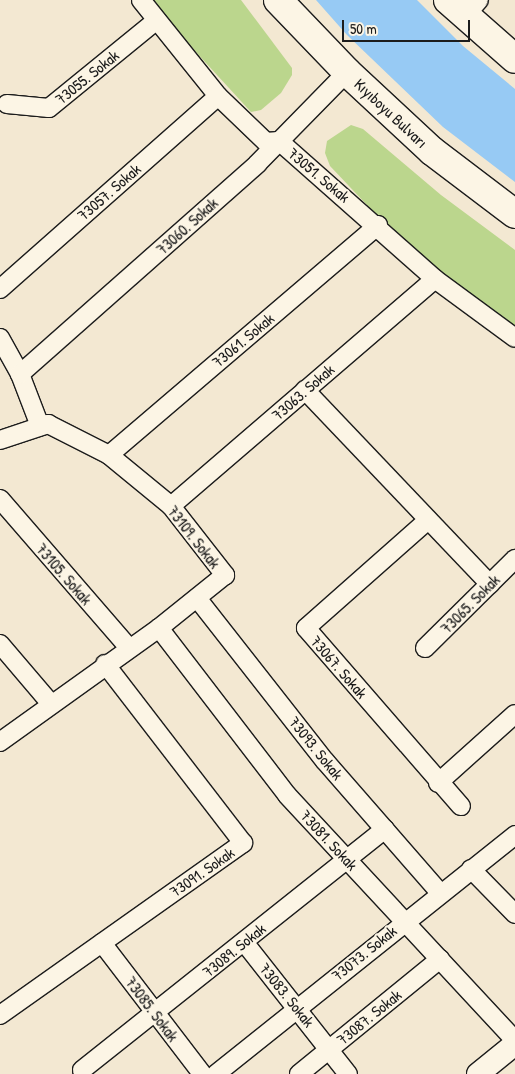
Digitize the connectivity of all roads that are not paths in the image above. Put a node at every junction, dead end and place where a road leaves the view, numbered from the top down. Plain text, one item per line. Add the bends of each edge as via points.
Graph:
1 (141, 0) edge
2 (278, 0) edge
3 (464, 5) edge
4 (158, 20) junction
5 (515, 59) edge
6 (347, 72) junction
7 (218, 96) junction
8 (2, 103) edge
9 (279, 141) junction
10 (515, 214) edge
11 (378, 225) junction
12 (435, 279) junction
13 (0, 289) edge
14 (0, 338) edge
15 (515, 338) edge
16 (20, 374) junction
17 (305, 390) junction
18 (40, 426) junction
19 (0, 440) edge
20 (109, 454) junction
21 (0, 500) edge
22 (171, 506) junction
23 (428, 520) junction
24 (515, 559) edge
25 (490, 584) junction
26 (198, 598) junction
27 (159, 628) junction
28 (0, 644) edge
29 (129, 648) junction
30 (425, 648) dead end
31 (105, 664) junction
32 (51, 704) junction
33 (515, 714) edge
34 (0, 742) edge
35 (438, 782) junction
36 (461, 806) dead end
37 (385, 829) junction
38 (515, 835) edge
39 (347, 860) junction
40 (471, 869) junction
41 (440, 893) junction
42 (515, 914) edge
43 (404, 921) junction
44 (244, 942) junction
45 (102, 943) junction
46 (440, 959) junction
47 (298, 1008) junction
48 (154, 1012) junction
49 (0, 1015) edge
50 (515, 1040) edge
51 (515, 1044) edge
52 (330, 1049) junction
53 (82, 1070) dead end
54 (202, 1074) edge
55 (216, 1074) edge
56 (299, 1074) edge
57 (348, 1074) edge
58 (478, 1074) edge

1 - 4 street, 73051. Sokak
2 - 6 main road, Kıyıboyu Bulvarı
3 - 5 main road
4 - 7 street, 73051. Sokak
4 - 8 street, 73055. Sokak via 49,108
6 - 9 street, 73060. Sokak
6 - 10 main road, Kıyıboyu Bulvarı via 432,151
7 - 9 street, 73051. Sokak via 266,142
7 - 13 street, 73057. Sokak
9 - 11 street, 73051. Sokak
9 - 16 street, 73060. Sokak
11 - 12 street, 73051. Sokak
11 - 20 street, 73061. Sokak
12 - 15 street, 73051. Sokak
12 - 17 street, 73063. Sokak
14 - 16 street
16 - 18 street
17 - 22 street, 73063. Sokak
17 - 23 street
18 - 19 street
18 - 20 street, 73109. Sokak via 48,424
20 - 22 street, 73109. Sokak
21 - 29 street, 73105. Sokak
22 - 26 street, 73109. Sokak via 225,575
23 - 25 street
23 - 35 street, 73067. Sokak via 306,628
24 - 25 street, 73065. Sokak
25 - 30 street, 73065. Sokak
26 - 27 street, 73109. Sokak
26 - 37 street, 73093. Sokak via 325,761
27 - 29 street, 73109. Sokak
27 - 39 street, 73081. Sokak via 287,795
28 - 32 street
29 - 31 street, 73109. Sokak
31 - 32 street, 73109. Sokak
31 - 45 street, 73091. Sokak via 243,843
32 - 34 street, 73109. Sokak
33 - 35 street
35 - 36 street, 73067. Sokak
37 - 39 street, 73089. Sokak
37 - 41 street, 73093. Sokak
38 - 40 street, 73073. Sokak
39 - 43 street, 73081. Sokak
39 - 44 street, 73089. Sokak
40 - 41 street, 73073. Sokak
40 - 42 street
41 - 43 street, 73073. Sokak
43 - 46 street, 73081. Sokak
43 - 47 street, 73073. Sokak
44 - 47 street, 73083. Sokak
44 - 48 street, 73089. Sokak
45 - 48 street, 73085. Sokak
45 - 49 street, 73091. Sokak
46 - 50 street, 73081. Sokak
46 - 52 street, 73087. Sokak
47 - 52 street, 73083. Sokak
47 - 55 street, 73073. Sokak
48 - 53 street, 73089. Sokak
48 - 54 street, 73085. Sokak
51 - 58 street
52 - 56 street, 73087. Sokak
52 - 57 street, 73083. Sokak

